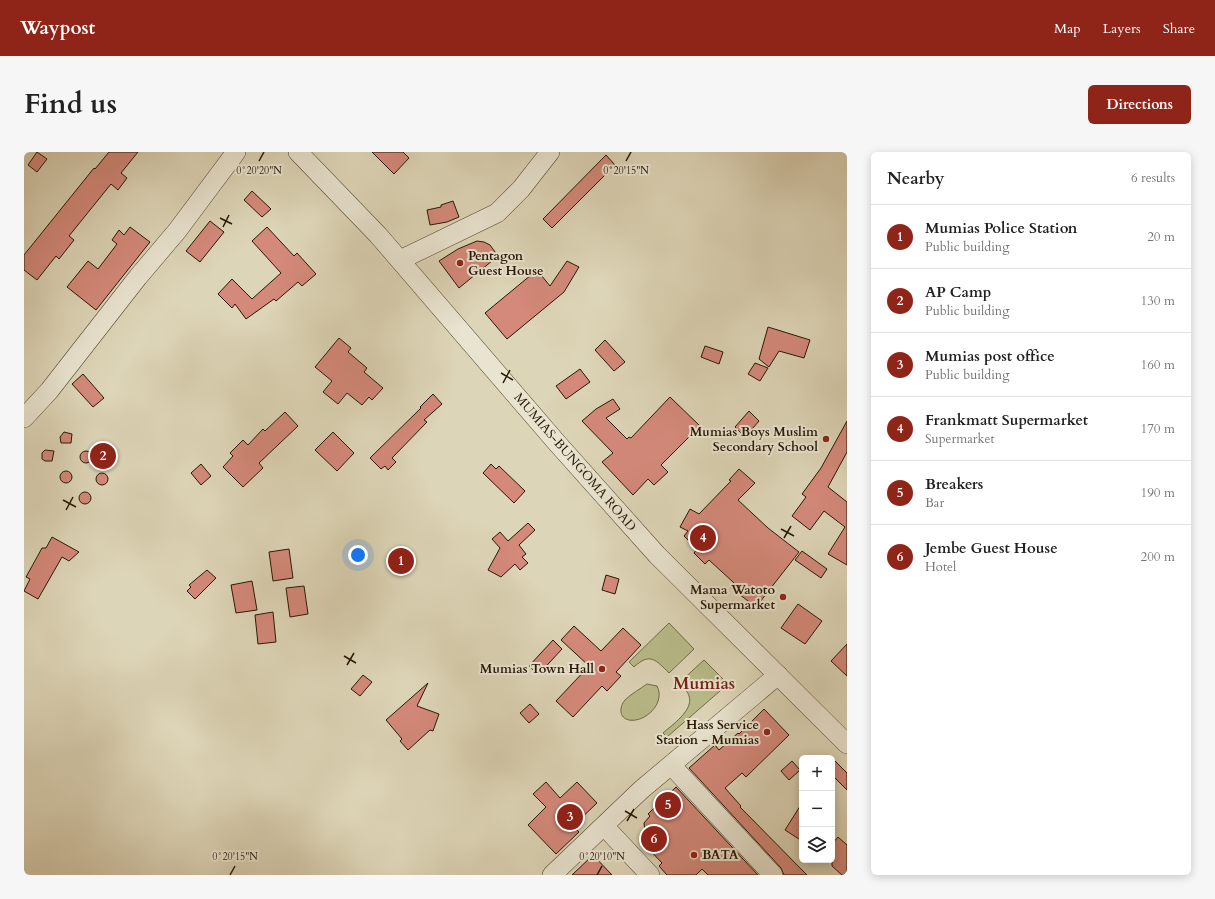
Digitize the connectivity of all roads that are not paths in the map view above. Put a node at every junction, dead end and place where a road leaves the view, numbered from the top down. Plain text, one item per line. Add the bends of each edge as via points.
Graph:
1 (236, 152) edge
2 (298, 152) edge
3 (550, 152) edge
4 (400, 260) junction
5 (24, 418) edge
6 (778, 675) junction
7 (847, 744) edge
8 (672, 766) junction
9 (604, 826) junction
10 (552, 875) edge
11 (650, 875) edge
12 (773, 875) edge

1 - 5 street via 177,231 49,391
2 - 4 street, MUMIAS-BUNGOMA ROAD
3 - 4 street via 521,189 497,213
4 - 6 street, MUMIAS-BUNGOMA ROAD via 657,556
6 - 7 street, MUMIAS-BUNGOMA ROAD
6 - 8 street
8 - 9 street via 641,790
8 - 12 street
9 - 10 street
9 - 11 street

